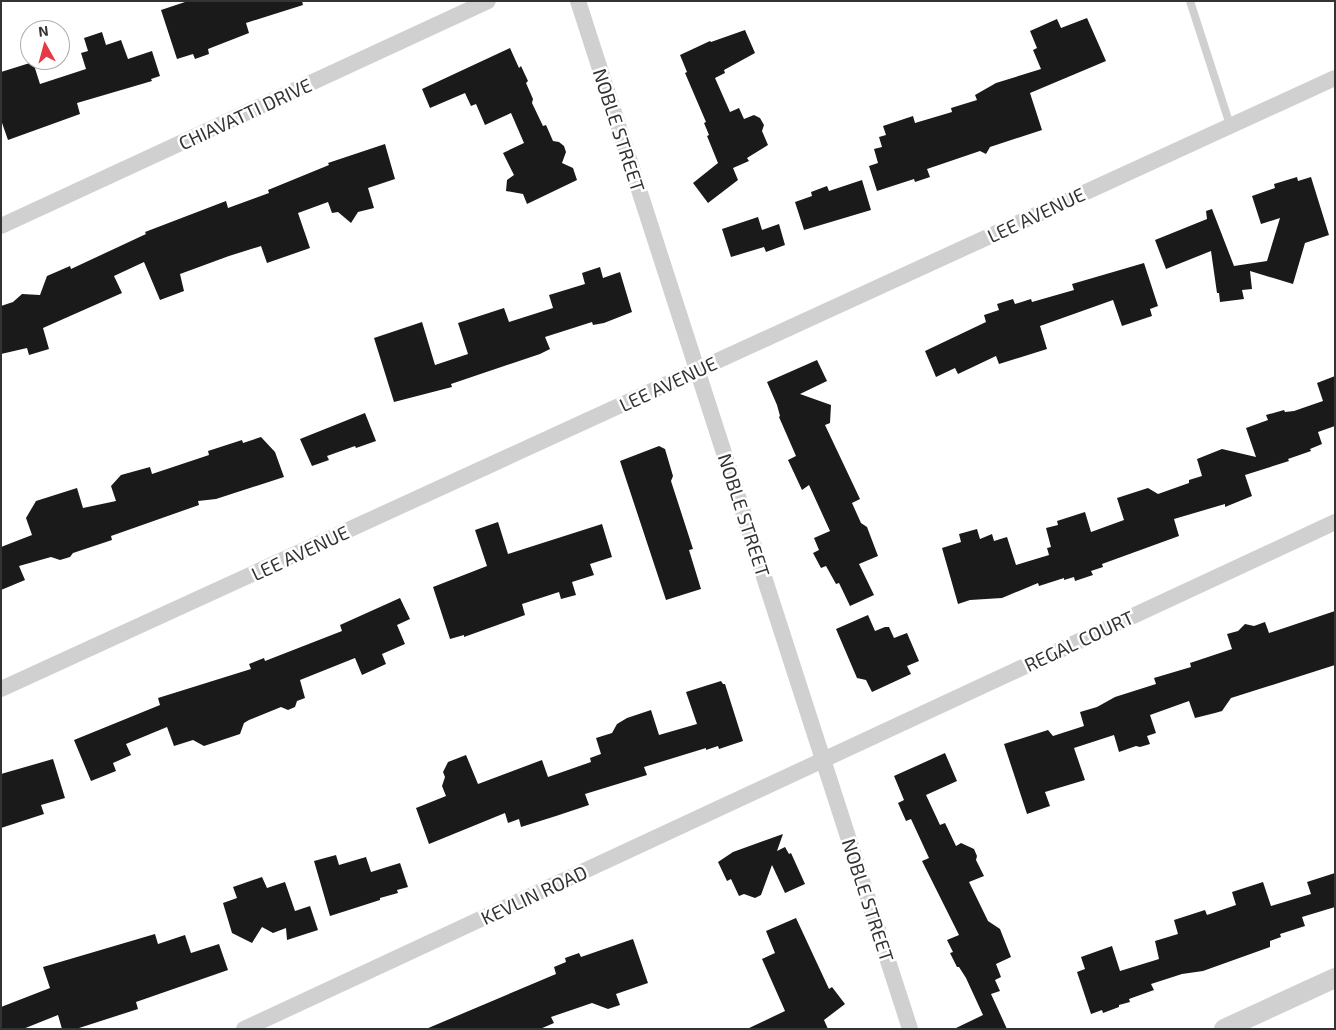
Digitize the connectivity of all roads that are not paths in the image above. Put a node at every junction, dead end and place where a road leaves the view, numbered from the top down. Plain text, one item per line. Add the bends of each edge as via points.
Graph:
1 (488, 1) edge
2 (578, 1) edge
3 (1190, 1) edge
4 (1335, 78) edge
5 (1230, 125) junction
6 (1, 226) edge
7 (697, 371) junction
8 (1335, 522) edge
9 (1, 689) edge
10 (823, 760) junction
11 (1335, 978) edge
12 (244, 1029) edge
13 (910, 1029) edge
14 (1224, 1029) edge

1 - 6 street, CHIAVATTI DRIVE
2 - 7 street, NOBLE STREET
3 - 5 lane
4 - 5 street, LEE AVENUE
5 - 7 street, LEE AVENUE
7 - 9 street, LEE AVENUE
7 - 10 street, NOBLE STREET
8 - 10 street, REGAL COURT
10 - 12 street, KEVLIN ROAD
10 - 13 street, NOBLE STREET
11 - 14 street

